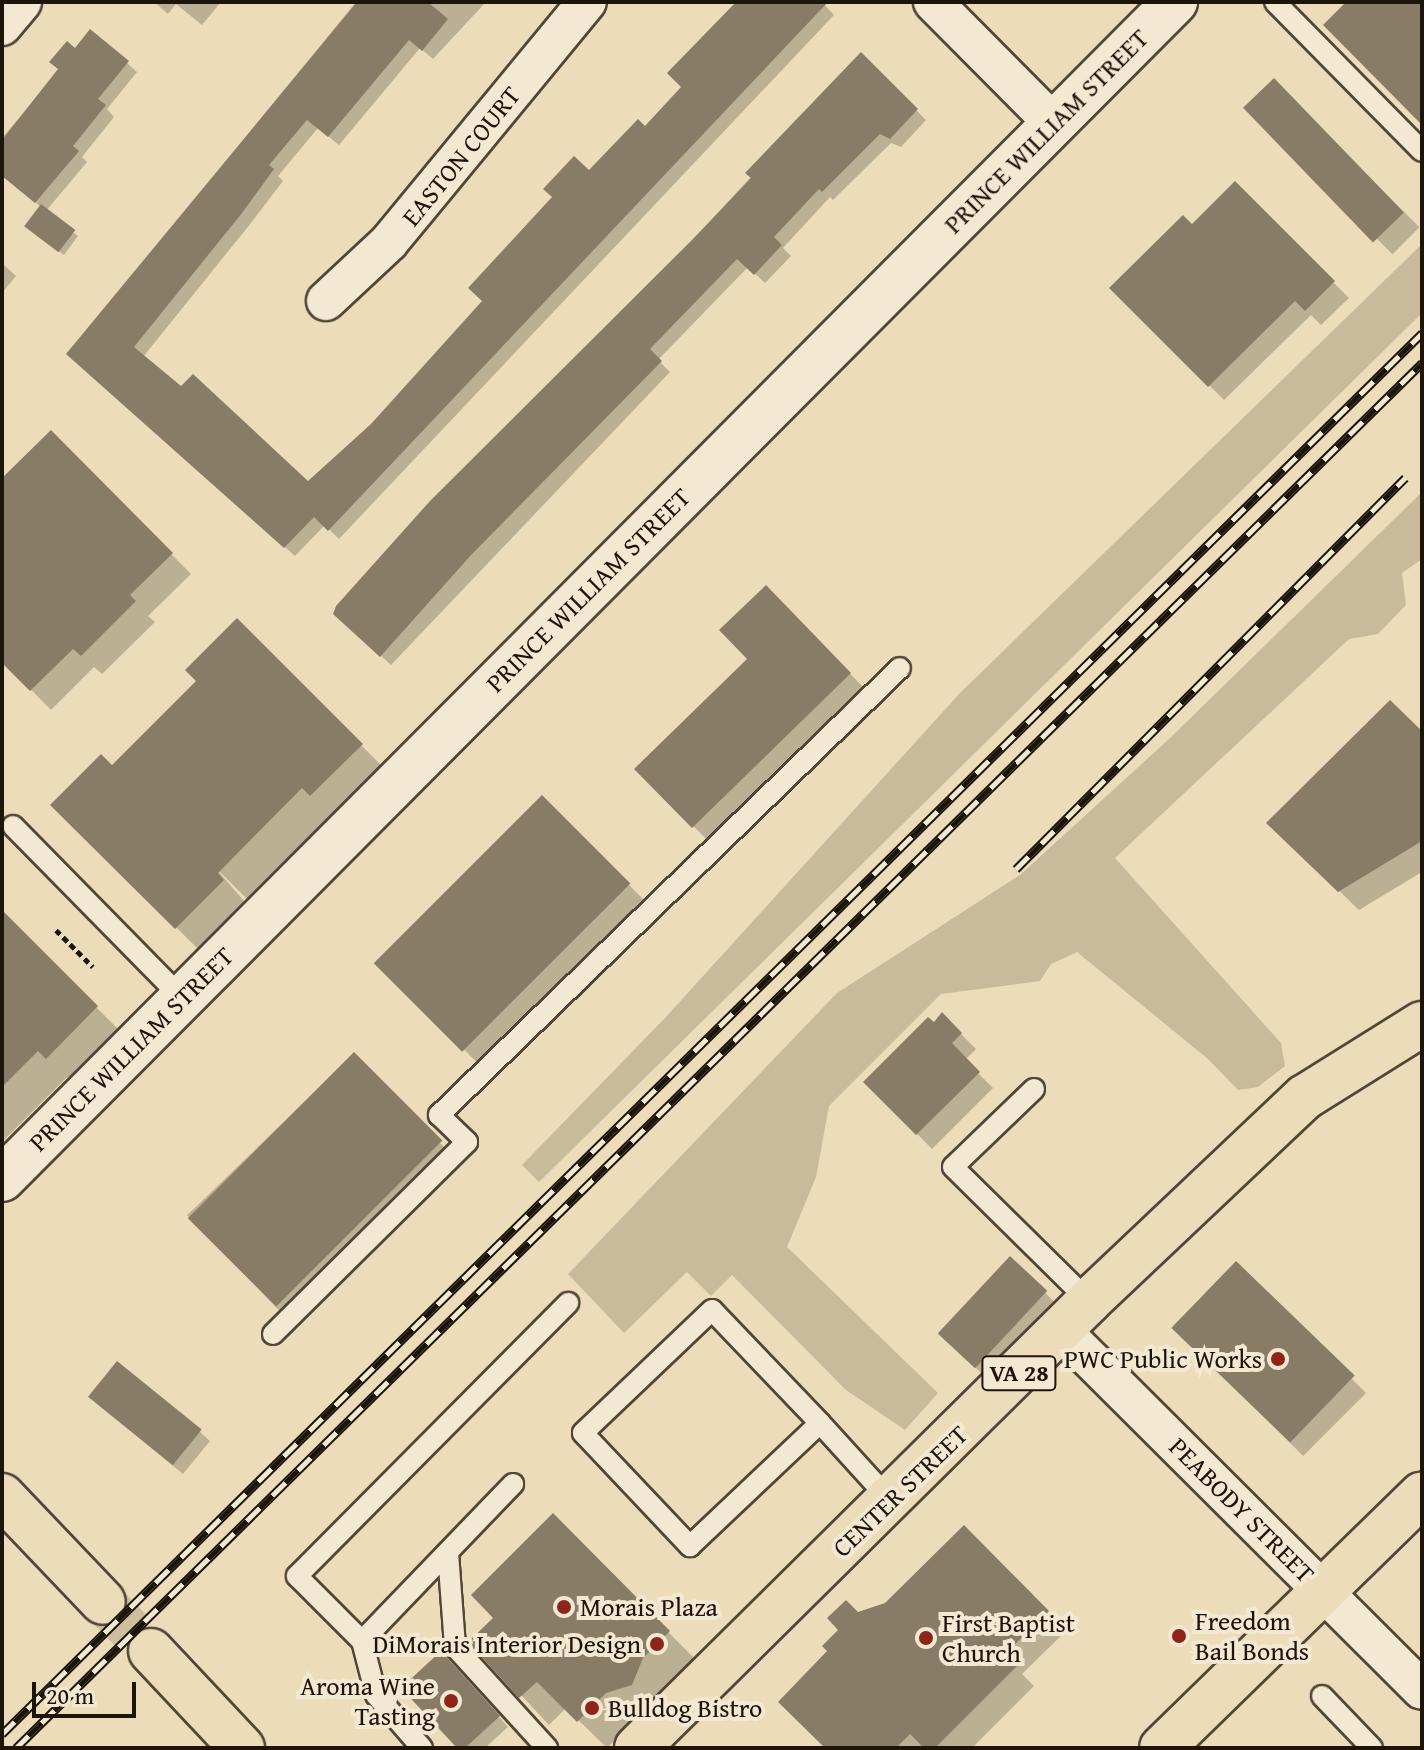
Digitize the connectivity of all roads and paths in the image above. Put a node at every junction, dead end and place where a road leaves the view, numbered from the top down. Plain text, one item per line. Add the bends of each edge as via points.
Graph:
1 (22, 2) edge
2 (587, 2) edge
3 (933, 2) edge
4 (1175, 2) edge
5 (1275, 2) edge
6 (2, 26) edge
7 (1053, 123) junction
8 (1422, 151) edge
9 (326, 301) dead end
10 (900, 668) dead end
11 (13, 826) dead end
12 (56, 930) dead end
13 (93, 967) dead end
14 (182, 998) junction
15 (1422, 1024) edge
16 (1034, 1089) dead end
17 (2, 1179) edge
18 (568, 1303) dead end
19 (1076, 1316) junction
20 (273, 1334) dead end
21 (820, 1423) junction
22 (513, 1484) dead end
23 (1422, 1494) edge
24 (2, 1496) edge
25 (891, 1501) junction
26 (448, 1553) junction
27 (1323, 1590) junction
28 (103, 1602) tunnel mouth
29 (362, 1641) junction
30 (151, 1651) tunnel mouth
31 (1422, 1690) edge
32 (1322, 1696) dead end
33 (242, 1748) edge
34 (422, 1748) edge
35 (547, 1748) edge
36 (637, 1748) edge
37 (1162, 1748) edge
38 (1372, 1748) edge

1 - 6 street
2 - 9 street, EASTON COURT via 389,242
3 - 7 street
4 - 7 street, PRINCE WILLIAM STREET
5 - 8 lane
7 - 14 street, PRINCE WILLIAM STREET
10 - 20 lane via 439,1115 467,1142
11 - 14 lane
12 - 13 path
14 - 17 street, PRINCE WILLIAM STREET
15 - 19 main road, CENTER STREET / VA 28 via 1305,1097
16 - 19 lane via 953,1167
18 - 29 lane via 297,1576
19 - 25 main road, CENTER STREET / VA 28
19 - 27 street, PEABODY STREET
21 - 21 lane via 690,1546 583,1433 712,1310
21 - 25 lane
22 - 26 lane
23 - 27 main road
24 - 28 main road
25 - 36 main road, CENTER STREET / VA 28
26 - 29 lane
26 - 35 lane via 455,1647
27 - 31 street, PEABODY STREET
27 - 37 main road
29 - 34 lane via 376,1695
30 - 33 main road
32 - 38 lane

